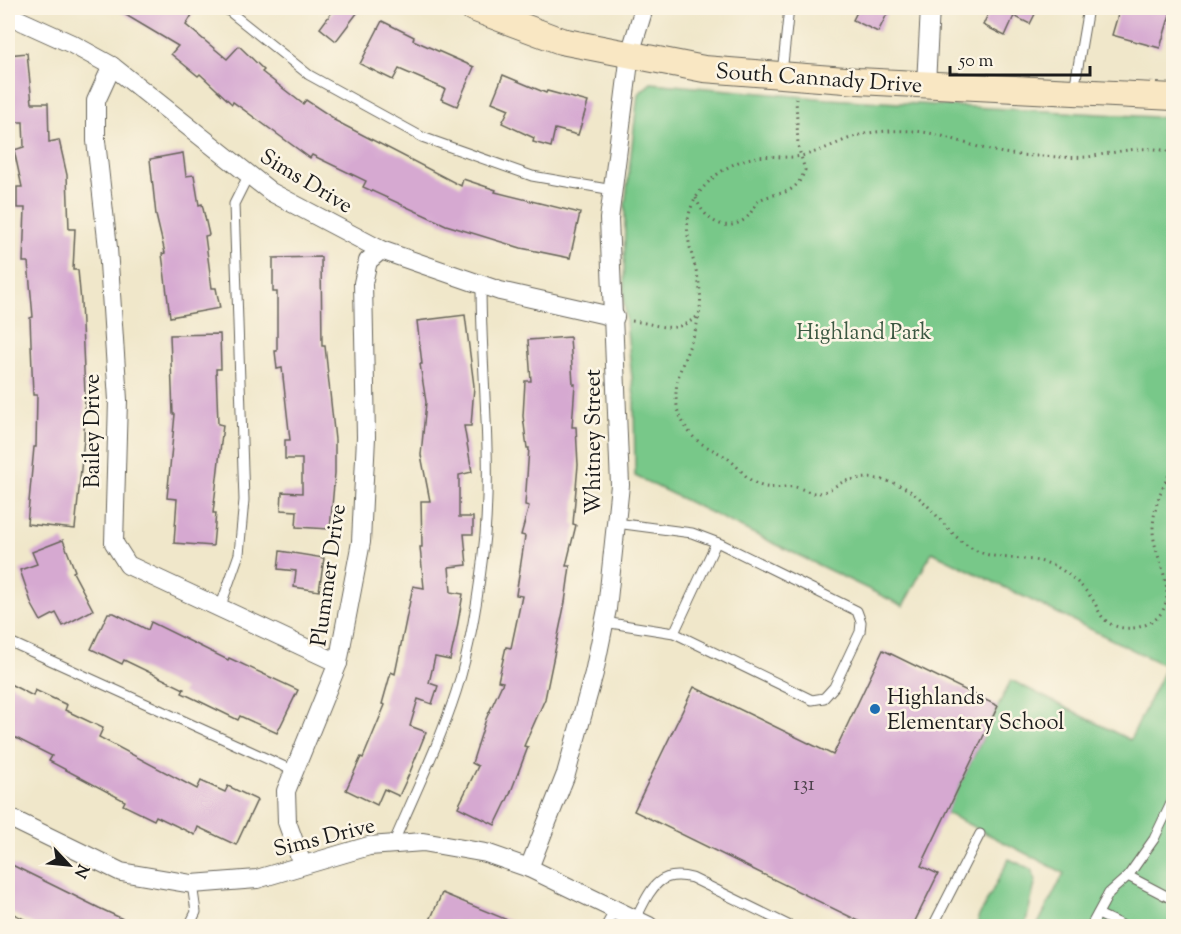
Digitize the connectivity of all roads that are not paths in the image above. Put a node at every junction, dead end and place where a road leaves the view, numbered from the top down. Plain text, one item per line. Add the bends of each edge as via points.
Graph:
1 (225, 8) edge
2 (644, 8) edge
3 (789, 8) edge
4 (930, 8) edge
5 (1088, 8) edge
6 (483, 9) edge
7 (8, 15) edge
8 (630, 54) junction
9 (112, 66) junction
10 (782, 75) junction
11 (926, 84) junction
12 (1074, 92) junction
13 (1173, 97) edge
14 (249, 174) junction
15 (613, 190) junction
16 (381, 250) junction
17 (481, 285) junction
18 (624, 319) junction
19 (616, 523) junction
20 (716, 543) junction
21 (220, 608) junction
22 (604, 622) junction
23 (674, 633) junction
24 (8, 641) edge
25 (338, 663) junction
26 (294, 771) junction
27 (1173, 797) edge
28 (8, 817) edge
29 (980, 834) dead end
30 (393, 844) junction
31 (302, 864) junction
32 (530, 868) junction
33 (1128, 876) junction
34 (192, 884) junction
35 (1173, 900) edge
36 (615, 910) junction
37 (1098, 914) junction
38 (642, 923) edge
39 (189, 927) edge
40 (606, 927) edge
41 (790, 927) edge
42 (933, 927) edge
43 (1091, 927) edge
44 (1124, 927) edge

1 - 15 lane via 309,75 422,137 532,176
2 - 8 street, Whitney Street
3 - 10 lane
4 - 11 street
5 - 12 lane
6 - 8 street, South Cannady Drive via 561,41
7 - 9 street, Sims Drive
8 - 10 street, South Cannady Drive via 704,69
8 - 15 street, Whitney Street
9 - 14 street, Sims Drive
9 - 21 street, Bailey Drive via 96,101 96,141 118,400 114,543 128,565
10 - 11 street, South Cannady Drive
11 - 12 street, South Cannady Drive
12 - 13 street, South Cannady Drive
14 - 16 street, Sims Drive via 272,192
14 - 21 lane via 234,204 244,500 239,554
15 - 18 street, Whitney Street via 609,219
16 - 17 street, Sims Drive
16 - 25 street, Plummer Drive via 368,261 363,283 366,437 361,542
17 - 18 street, Sims Drive
17 - 30 lane via 481,356 488,446 485,536 475,602 456,690
18 - 19 street, Whitney Street
19 - 20 lane via 692,533
19 - 22 street, Whitney Street
20 - 23 lane
20 - 23 lane via 857,611 860,632 834,687 824,698 812,700
21 - 25 street, Bailey Drive
22 - 23 lane
22 - 32 street, Whitney Street via 566,774
24 - 26 lane
25 - 26 street, Plummer Drive
26 - 31 street, Plummer Drive via 286,791 287,822
27 - 33 lane via 1154,839
28 - 34 street, Sims Drive via 121,872
29 - 42 lane
30 - 31 street, Sims Drive via 369,846
30 - 32 street, Sims Drive via 423,842 486,853
31 - 34 street, Sims Drive via 256,879
32 - 36 street, Sims Drive
33 - 35 lane
33 - 37 lane via 1109,893
34 - 39 lane via 196,912
36 - 38 street, Sims Drive
36 - 40 lane
37 - 43 lane
37 - 44 lane
38 - 41 lane via 649,893 661,880 676,874 692,878

